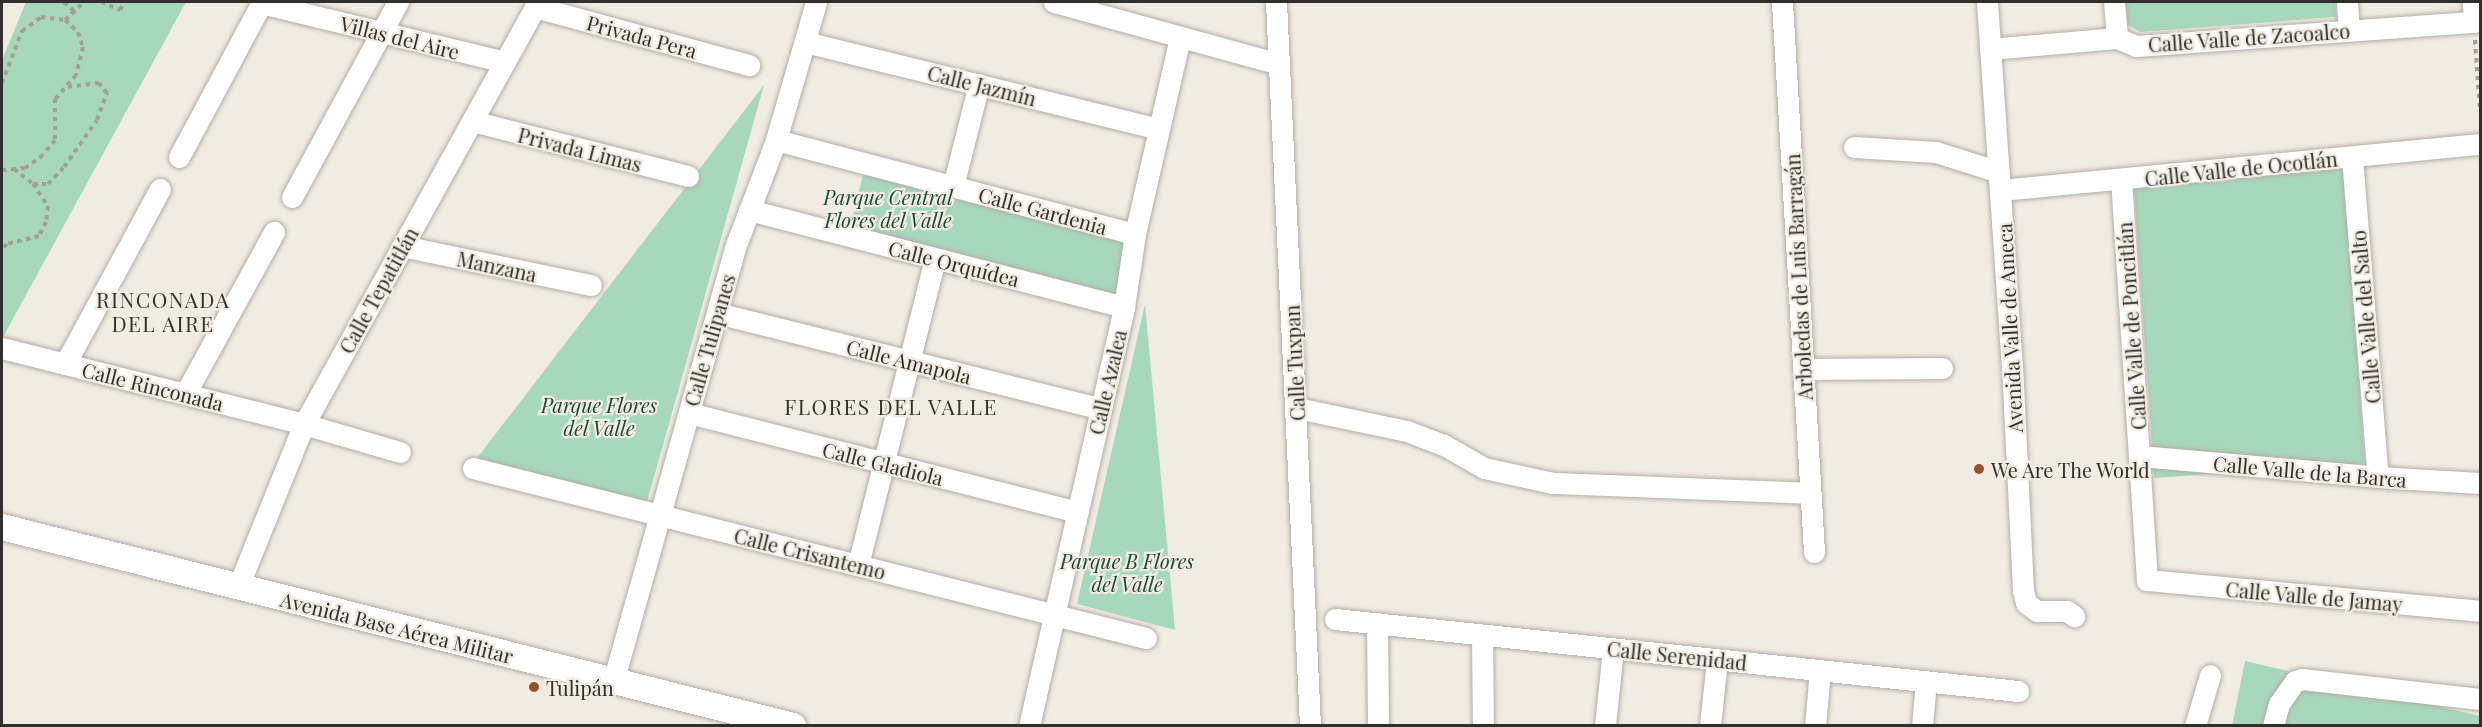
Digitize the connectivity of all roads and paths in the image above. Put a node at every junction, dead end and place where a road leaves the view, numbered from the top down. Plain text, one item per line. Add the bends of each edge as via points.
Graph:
1 (64, 2) edge
2 (84, 2) edge
3 (101, 2) edge
4 (124, 2) edge
5 (262, 2) edge
6 (398, 2) edge
7 (816, 2) edge
8 (1054, 2) edge
9 (1276, 2) edge
10 (1782, 2) edge
11 (1987, 2) edge
12 (2114, 2) edge
13 (2347, 2) edge
14 (537, 4) edge
15 (74, 11) junction
16 (2473, 12) edge
17 (65, 20) junction
18 (2349, 30) junction
19 (381, 32) junction
20 (1180, 37) junction
21 (2117, 38) junction
22 (805, 42) junction
23 (1990, 49) junction
24 (505, 62) junction
25 (1279, 64) junction
26 (749, 65) dead end
27 (2, 83) edge
28 (979, 84) junction
29 (65, 87) junction
30 (2481, 111) edge
31 (472, 121) junction
32 (1158, 129) junction
33 (776, 140) junction
34 (2481, 144) edge
35 (1854, 147) dead end
36 (179, 157) dead end
37 (2352, 157) junction
38 (14, 169) junction
39 (2, 170) edge
40 (688, 176) dead end
41 (2121, 179) junction
42 (2000, 181) junction
43 (33, 184) junction
44 (953, 186) junction
45 (160, 189) dead end
46 (292, 197) dead end
47 (748, 210) junction
48 (274, 232) dead end
49 (1135, 234) junction
50 (402, 246) junction
51 (2, 249) edge
52 (935, 258) junction
53 (591, 285) dead end
54 (1124, 307) junction
55 (717, 313) junction
56 (2, 348) edge
57 (909, 361) junction
58 (65, 364) junction
59 (1942, 368) dead end
60 (1803, 369) junction
61 (185, 394) junction
62 (1297, 408) junction
63 (1101, 409) junction
64 (689, 413) junction
65 (304, 423) junction
66 (400, 452) dead end
67 (2140, 456) junction
68 (884, 463) junction
69 (473, 468) dead end
70 (2378, 477) junction
71 (2481, 483) edge
72 (1810, 493) junction
73 (1078, 512) junction
74 (660, 515) junction
75 (2, 527) edge
76 (1814, 552) dead end
77 (858, 565) junction
78 (2147, 580) joint
79 (238, 587) junction
80 (2481, 611) edge
81 (1055, 615) junction
82 (2074, 616) dead end
83 (1335, 619) dead end
84 (1377, 623) junction
85 (1482, 635) junction
86 (1146, 638) dead end
87 (1613, 648) junction
88 (1717, 659) junction
89 (1820, 670) junction
90 (2210, 675) dead end
91 (1926, 681) junction
92 (613, 682) junction
93 (2018, 691) dead end
94 (2481, 699) edge
95 (793, 726) edge
96 (1029, 726) edge
97 (1310, 726) edge
98 (1378, 726) edge
99 (1483, 726) edge
100 (1605, 726) edge
101 (1710, 726) edge
102 (1815, 726) edge
103 (1922, 726) edge
104 (2195, 726) edge
105 (2272, 726) edge

1 - 15 path
2 - 15 path
3 - 4 path via 120,10
5 - 19 street, Villas del Aire
5 - 36 street
6 - 19 street
7 - 22 street, Calle Tulipanes
8 - 20 street
9 - 25 street, Calle Tuxpan
10 - 60 street, Arboledas de Luis Barragán
11 - 23 street, Avenida Valle de Ameca
12 - 21 street
13 - 18 street
14 - 24 street, Calle Tepatitlán
14 - 26 street, Privada Pera
15 - 17 path
16 - 18 street, Calle Valle de Zacoalco
16 - 30 path
17 - 27 path via 41,17 22,31
17 - 29 path via 78,32 83,47 76,75
18 - 21 street, Calle Valle de Zacoalco via 2136,46
19 - 24 street, Villas del Aire
19 - 46 street
20 - 25 street
20 - 32 street, Calle Azalea
21 - 23 street, Calle Valle de Zacoalco
22 - 28 street, Calle Jazmín
22 - 33 street, Calle Tulipanes
23 - 42 street, Avenida Valle de Ameca
24 - 31 street, Calle Tepatitlán
25 - 62 street, Calle Tuxpan
28 - 32 street, Calle Jazmín
28 - 44 street
29 - 38 path via 55,99 55,140 25,168
29 - 43 path via 99,83 107,93 97,120 64,167 48,184
31 - 40 street, Privada Limas
31 - 50 street, Calle Tepatitlán
32 - 49 street, Calle Azalea
33 - 44 street, Calle Gardenia
33 - 47 street, Calle Tulipanes
34 - 37 street, Calle Valle de Ocotlán
35 - 42 street via 1936,152
37 - 41 street, Calle Valle de Ocotlán
37 - 70 street, Calle Valle del Salto
38 - 39 path
38 - 43 path
41 - 42 street, Calle Valle de Ocotlán
41 - 67 street, Calle Valle de Poncitlán
42 - 82 street, Avenida Valle de Ameca via 2023,590 2026,603 2037,611 2067,611
43 - 51 path via 48,206 46,222 39,236 7,244
44 - 49 street, Calle Gardenia
45 - 58 street
47 - 52 street, Calle Orquídea
47 - 55 street, Calle Tulipanes
48 - 61 street
49 - 54 street, Calle Azalea
50 - 53 street, Manzana
50 - 65 street, Calle Tepatitlán
52 - 54 street, Calle Orquídea
52 - 57 street
54 - 63 street, Calle Azalea
55 - 57 street, Calle Amapola
55 - 64 street, Calle Tulipanes
56 - 58 street, Calle Rinconada
57 - 63 street, Calle Amapola
57 - 68 street
58 - 61 street, Calle Rinconada
59 - 60 street
60 - 72 street, Arboledas de Luis Barragán
61 - 65 street, Calle Rinconada
62 - 72 street via 1407,431 1444,445 1484,468 1553,483
62 - 97 street, Calle Tuxpan
63 - 73 street, Calle Azalea
64 - 68 street, Calle Gladiola
64 - 74 street, Calle Tulipanes
65 - 66 street, Calle Rinconada
65 - 79 street, Calle Tepatitlán
67 - 70 street, Calle Valle de la Barca
67 - 78 street, Calle Valle de Poncitlán
68 - 73 street, Calle Gladiola
68 - 77 street
69 - 74 street, Calle Crisantemo
70 - 71 street, Calle Valle de la Barca
72 - 76 street, Arboledas de Luis Barragán
73 - 81 street, Calle Azalea
74 - 77 street, Calle Crisantemo
74 - 92 street, Calle Tulipanes
75 - 79 main road, Avenida Base Aérea Militar
77 - 81 street, Calle Crisantemo
78 - 80 street, Calle Valle de Jamay
79 - 92 main road, Avenida Base Aérea Militar
81 - 86 street, Calle Crisantemo
81 - 96 street, Calle Azalea
83 - 84 street, Calle Serenidad
84 - 85 street, Calle Serenidad
84 - 98 street
85 - 87 street, Calle Serenidad
85 - 99 street
87 - 88 street, Calle Serenidad
87 - 100 street
88 - 89 street, Calle Serenidad
88 - 101 street
89 - 91 street, Calle Serenidad
89 - 102 street
90 - 104 street
91 - 93 street, Calle Serenidad
91 - 103 street
92 - 95 main road, Avenida Base Aérea Militar
94 - 105 street via 2302,679 2295,681 2278,704

